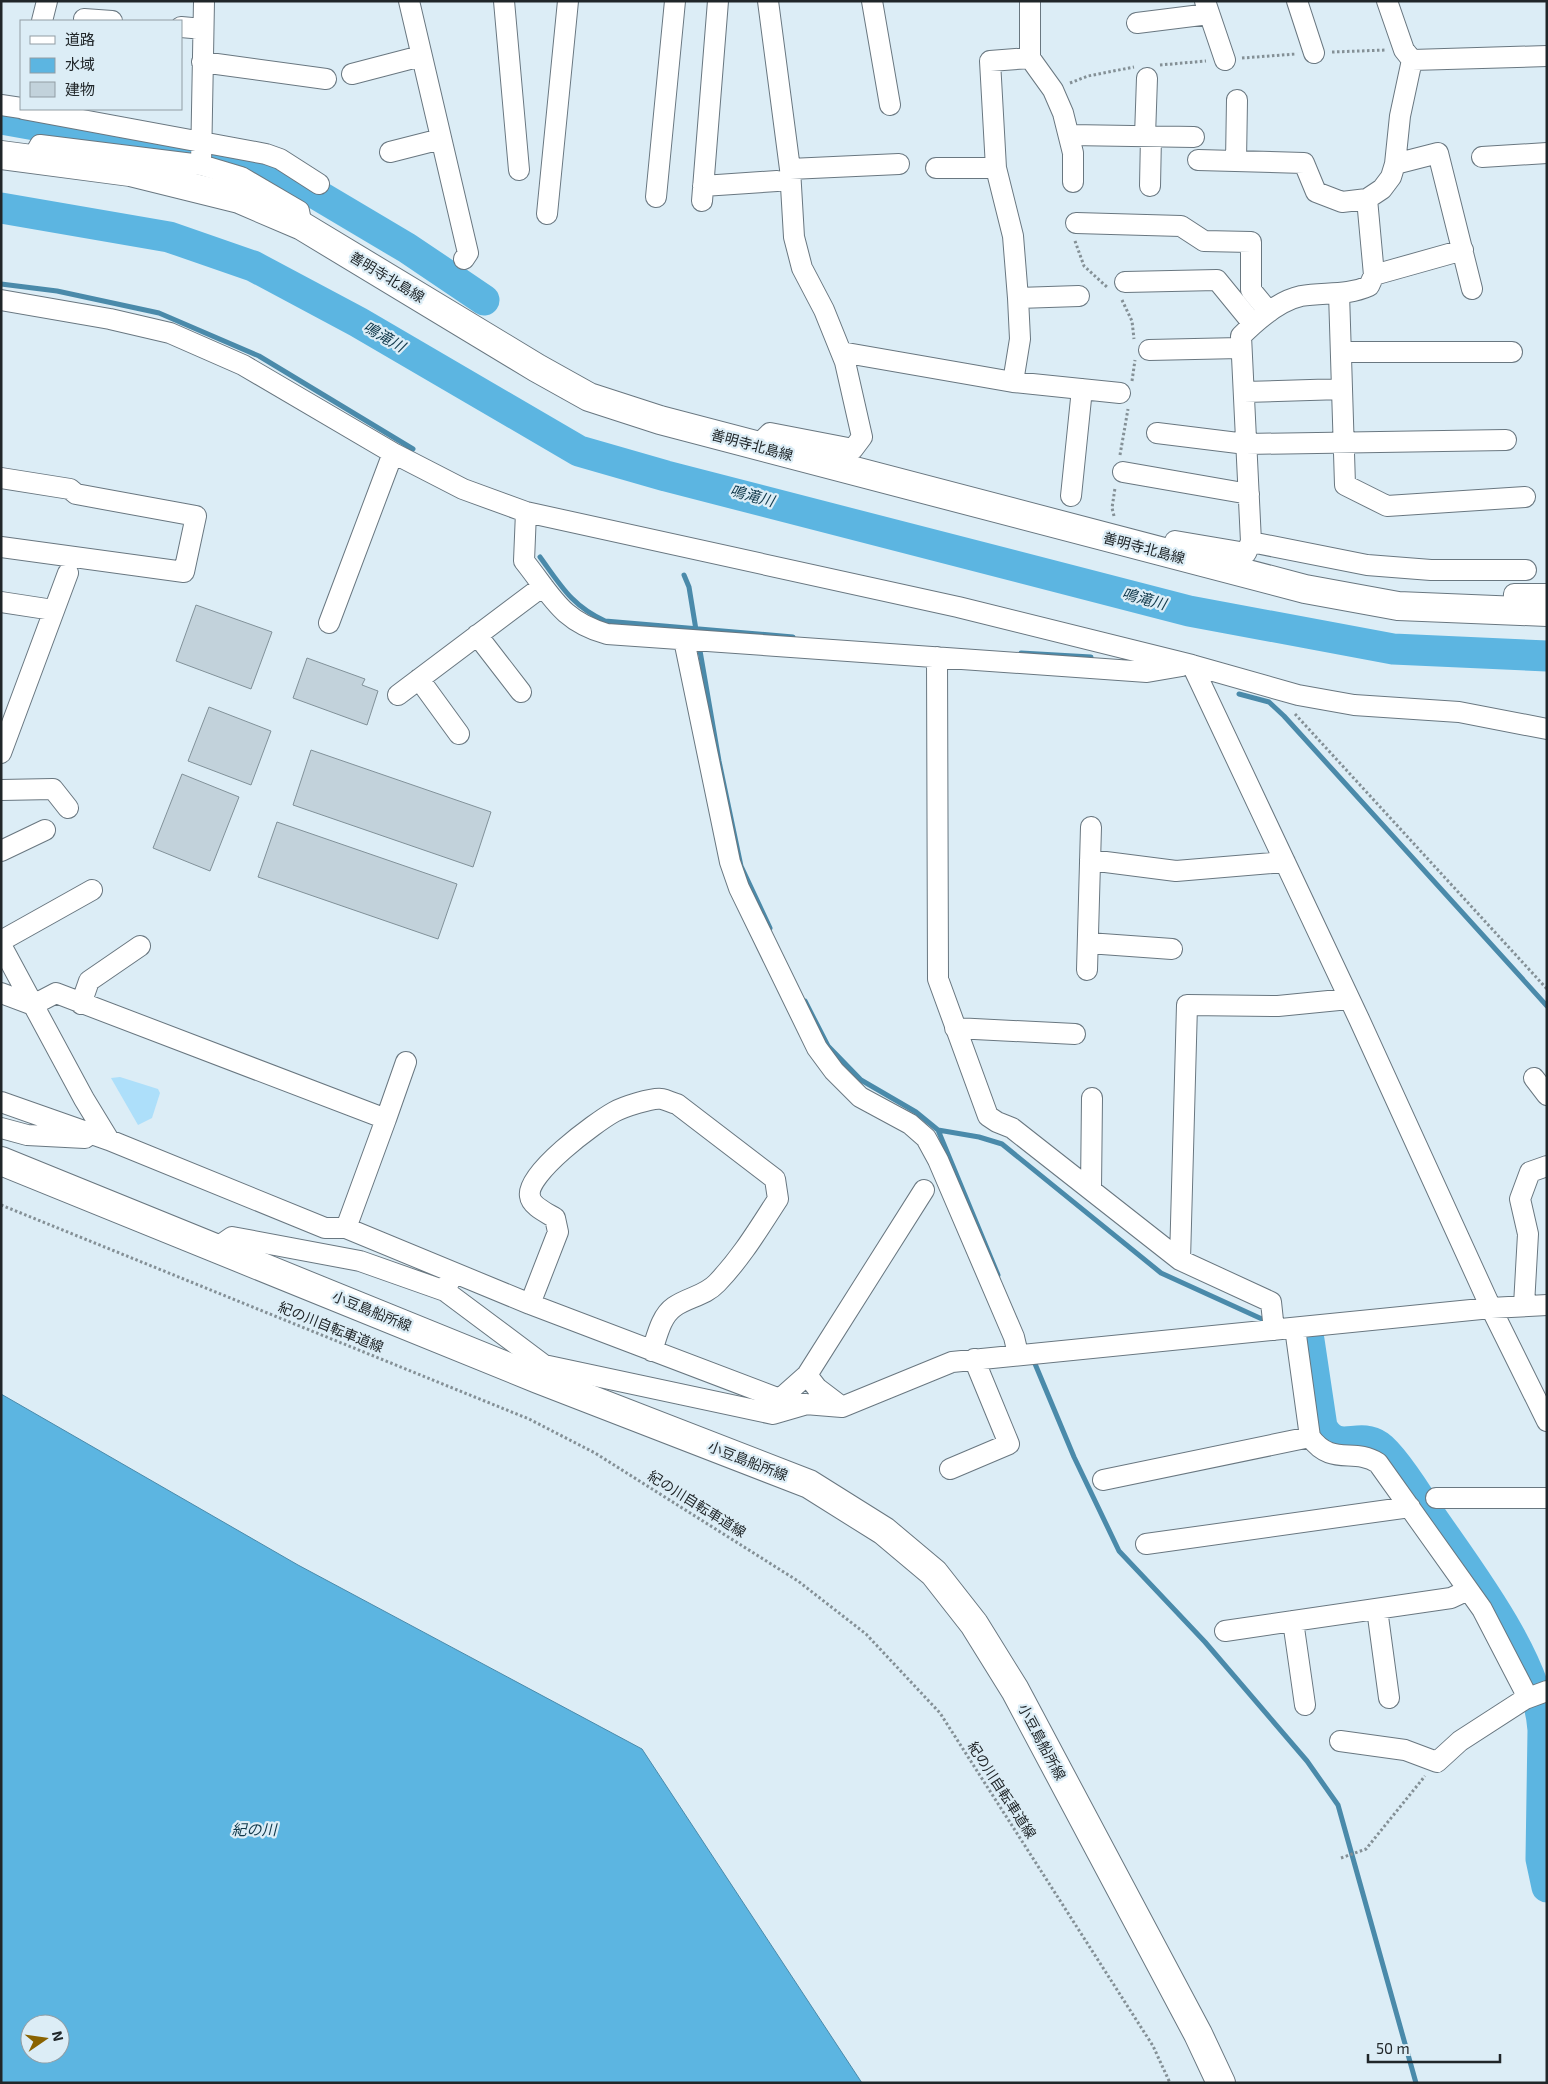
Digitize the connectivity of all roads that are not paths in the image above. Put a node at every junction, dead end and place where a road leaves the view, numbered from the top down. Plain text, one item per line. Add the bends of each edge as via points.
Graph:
1 (47, 1) edge
2 (204, 1) edge
3 (408, 1) edge
4 (504, 1) edge
5 (568, 1) edge
6 (676, 1) edge
7 (718, 1) edge
8 (768, 1) edge
9 (872, 1) edge
10 (1030, 1) edge
11 (1297, 1) edge
12 (1388, 1) edge
13 (1207, 8) edge
14 (84, 19) dead end
15 (42, 20) edge
16 (98, 20) edge
17 (1136, 23) dead end
18 (182, 27) edge
19 (203, 29) junction
20 (1314, 53) dead end
21 (421, 56) junction
22 (1547, 56) edge
23 (1030, 58) junction
24 (1225, 60) dead end
25 (1412, 60) junction
26 (202, 62) junction
27 (352, 74) dead end
28 (1147, 78) dead end
29 (326, 79) dead end
30 (1237, 100) dead end
31 (1, 105) edge
32 (890, 106) dead end
33 (20, 109) edge
34 (28, 110) edge
35 (1070, 135) junction
36 (1148, 136) junction
37 (1194, 137) dead end
38 (441, 139) junction
39 (201, 141) junction
40 (390, 152) dead end
41 (11, 153) edge
42 (1547, 153) edge
43 (1482, 157) dead end
44 (1198, 160) dead end
45 (1236, 161) junction
46 (899, 164) dead end
47 (1395, 164) junction
48 (201, 165) junction
49 (936, 168) dead end
50 (996, 168) junction
51 (519, 170) dead end
52 (783, 175) junction
53 (1074, 182) dead end
54 (319, 184) dead end
55 (1150, 186) dead end
56 (656, 197) dead end
57 (1367, 199) junction
58 (547, 214) dead end
59 (1076, 223) dead end
60 (302, 226) junction
61 (1463, 250) junction
62 (464, 259) dead end
63 (1374, 275) junction
64 (1125, 282) dead end
65 (1472, 289) dead end
66 (1339, 293) junction
67 (1079, 296) dead end
68 (1018, 298) junction
69 (1, 300) edge
70 (1261, 318) junction
71 (1240, 348) junction
72 (1149, 350) dead end
73 (841, 352) junction
74 (1341, 352) junction
75 (1512, 352) dead end
76 (1013, 382) junction
77 (1082, 389) junction
78 (1342, 389) junction
79 (1244, 392) junction
80 (1120, 393) dead end
81 (1158, 433) dead end
82 (1506, 440) dead end
83 (1344, 442) junction
84 (1246, 444) junction
85 (756, 447) junction
86 (393, 454) junction
87 (1123, 472) dead end
88 (1, 478) edge
89 (1248, 494) junction
90 (1071, 496) dead end
91 (1525, 497) dead end
92 (526, 512) junction
93 (1251, 542) junction
94 (1, 547) edge
95 (1171, 555) junction
96 (1526, 570) dead end
97 (68, 573) dead end
98 (543, 586) junction
99 (1547, 594) edge
100 (1, 602) edge
101 (53, 610) junction
102 (1513, 611) junction
103 (1547, 612) edge
104 (329, 623) dead end
105 (478, 635) junction
106 (693, 640) junction
107 (937, 657) junction
108 (1192, 665) junction
109 (419, 679) junction
110 (521, 692) dead end
111 (398, 695) dead end
112 (1547, 729) edge
113 (459, 734) dead end
114 (1, 753) edge
115 (1, 790) edge
116 (68, 808) dead end
117 (1091, 826) dead end
118 (45, 830) dead end
119 (1, 851) edge
120 (1090, 860) junction
121 (1284, 862) junction
122 (92, 890) dead end
123 (1, 943) edge
124 (1088, 944) junction
125 (140, 946) dead end
126 (1172, 949) dead end
127 (1087, 970) dead end
128 (1, 993) edge
129 (1349, 999) junction
130 (81, 1004) junction
131 (32, 1005) junction
132 (956, 1028) junction
133 (1076, 1034) dead end
134 (406, 1062) dead end
135 (1534, 1078) dead end
136 (1547, 1096) edge
137 (1092, 1098) dead end
138 (1, 1102) edge
139 (386, 1119) junction
140 (1, 1128) edge
141 (109, 1140) junction
142 (1, 1162) edge
143 (1547, 1166) edge
144 (1091, 1189) junction
145 (924, 1190) dead end
146 (346, 1228) junction
147 (216, 1248) junction
148 (1180, 1260) junction
149 (449, 1282) junction
150 (530, 1304) junction
151 (1547, 1305) edge
152 (1524, 1306) junction
153 (1491, 1308) junction
154 (1295, 1328) junction
155 (1274, 1330) junction
156 (652, 1351) junction
157 (1021, 1354) junction
158 (974, 1359) junction
159 (541, 1372) junction
160 (807, 1375) junction
161 (780, 1398) junction
162 (806, 1404) junction
163 (842, 1406) junction
164 (1547, 1421) edge
165 (1310, 1437) junction
166 (950, 1469) dead end
167 (1103, 1480) dead end
168 (1436, 1498) dead end
169 (1547, 1498) edge
170 (1410, 1507) junction
171 (1146, 1544) dead end
172 (1468, 1590) junction
173 (1377, 1609) junction
174 (1293, 1621) junction
175 (1225, 1631) dead end
176 (1538, 1695) edge
177 (1389, 1698) dead end
178 (1305, 1706) dead end
179 (1340, 1741) dead end
180 (1221, 2083) edge

1 - 15 street
2 - 19 street
3 - 21 street
4 - 51 street
5 - 58 street
6 - 56 street
7 - 52 street via 702,194
8 - 52 street
9 - 32 street
10 - 23 street
11 - 20 street
12 - 25 street via 1404,50
13 - 17 street
13 - 24 street
14 - 16 street
18 - 19 street
19 - 26 street
21 - 27 street
21 - 38 street
22 - 25 street
23 - 35 street via 1053,90
23 - 50 street via 990,61
25 - 47 street via 1400,116
26 - 29 street
26 - 39 street
28 - 36 street
30 - 45 street
31 - 33 street
34 - 39 street
35 - 36 street
35 - 53 street
36 - 37 street
36 - 55 street
38 - 40 street
38 - 62 street via 468,253
39 - 48 street
39 - 54 street via 280,159
41 - 48 street via 40,145
41 - 60 main road, 善明寺北島線 via 130,172 230,197
42 - 43 street
44 - 45 street
45 - 57 street via 1304,163 1316,192 1342,202
46 - 52 street
47 - 57 street via 1382,189
47 - 61 street via 1438,153
48 - 60 street via 241,177 300,211
49 - 50 street
50 - 68 street via 1013,236
52 - 73 street via 802,268
57 - 63 street
59 - 70 street via 1181,226 1204,241 1251,242 1251,290
60 - 85 main road, 善明寺北島線 via 589,397
61 - 63 street
61 - 65 street
63 - 66 street via 1369,286
64 - 70 street via 1218,280
66 - 70 street via 1300,296 1282,303
66 - 74 street
67 - 68 street
68 - 76 street via 1020,339
69 - 86 street via 170,333 243,365
70 - 71 street via 1241,336
71 - 72 street
71 - 79 street
73 - 76 street
73 - 85 street via 862,437 853,450 770,433
74 - 75 street
74 - 78 street
76 - 77 street
77 - 80 street
77 - 90 street
78 - 79 street
78 - 83 street
79 - 84 street
81 - 84 street
82 - 83 street
83 - 84 street
83 - 91 street via 1346,485 1388,506
84 - 89 street
85 - 95 main road, 善明寺北島線
86 - 92 street via 463,489
86 - 104 street
87 - 89 street
88 - 94 street via 196,516 184,572
89 - 93 street
92 - 98 street via 524,561
92 - 108 street via 958,607
93 - 95 street via 1246,553 1175,541
93 - 96 street via 1367,565 1431,570
95 - 102 main road, 善明寺北島線 via 1305,589 1398,606
97 - 101 street
98 - 105 street
98 - 106 street via 567,616 592,630 607,634
99 - 102 street via 1514,594
100 - 101 street
101 - 114 street
102 - 103 main road, 善明寺北島線
105 - 109 street
105 - 110 street
106 - 107 street
106 - 157 street via 730,862 739,888 817,1048 828,1063 860,1097 910,1124 926,1138
107 - 108 street via 1147,672
107 - 132 street via 938,979
108 - 112 street via 1278,689 1354,705 1459,712
108 - 121 street
109 - 111 street
109 - 113 street
115 - 116 street via 53,789
117 - 120 street
118 - 119 street
120 - 121 street via 1176,871
120 - 124 street
121 - 129 street
122 - 123 street
123 - 131 street
124 - 126 street
124 - 127 street
125 - 130 street via 89,981
128 - 131 street
129 - 148 street via 1278,1006 1187,1004
129 - 153 street
130 - 131 street via 56,993
130 - 139 street
131 - 141 street
132 - 133 street
132 - 144 street via 988,1116 1012,1128
134 - 139 street
135 - 136 street
137 - 144 street
138 - 141 street
139 - 146 street
140 - 141 street via 27,1135
141 - 146 street via 325,1228
142 - 147 main road, 小豆島船所線
143 - 152 street via 1530,1172 1520,1198 1528,1234
144 - 148 street
145 - 160 street
146 - 149 street
147 - 149 street via 232,1236
147 - 159 main road, 小豆島船所線
148 - 155 street via 1271,1302
149 - 150 street
149 - 159 street
150 - 156 street
150 - 156 street via 558,1232 555,1218 530,1198 529,1192 538,1175 551,1160 615,1112 662,1099 677,1104 775,1179 778,1198 748,1247 716,1284 704,1294 674,1307 664,1318
151 - 152 street
152 - 153 street
153 - 154 street
153 - 164 street
154 - 155 street
154 - 165 street
155 - 157 street
156 - 161 street
157 - 158 street
158 - 163 street via 952,1362
158 - 166 street via 1009,1444
159 - 162 street via 773,1414
159 - 180 main road, 小豆島船所線 via 808,1484 884,1531 934,1573 974,1624 1015,1690
160 - 161 street
160 - 163 street via 817,1388
161 - 162 street
162 - 163 street
165 - 167 street
165 - 170 street via 1326,1453 1366,1458 1378,1463
168 - 169 street
170 - 171 street
170 - 172 street
172 - 173 street via 1451,1598
172 - 176 street via 1524,1690
173 - 174 street
173 - 177 street
174 - 175 street
174 - 178 street
176 - 179 street via 1460,1741 1437,1762 1405,1750

